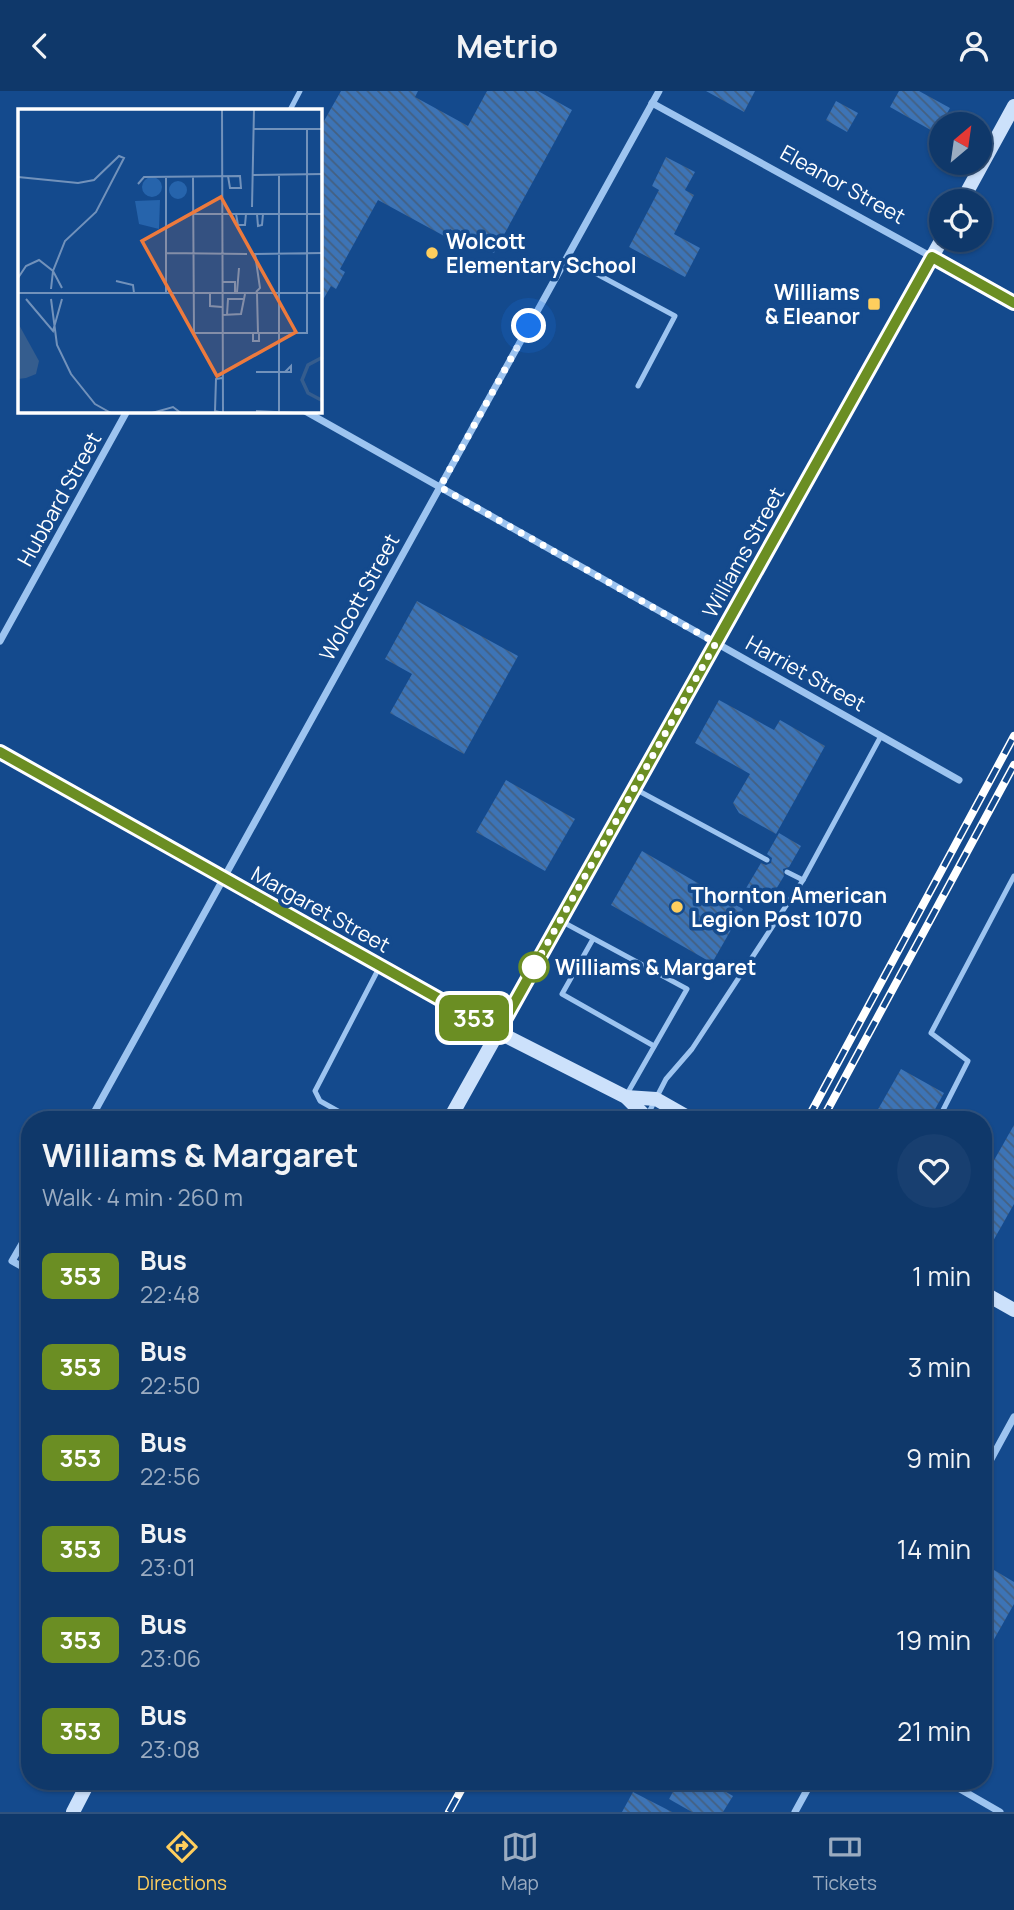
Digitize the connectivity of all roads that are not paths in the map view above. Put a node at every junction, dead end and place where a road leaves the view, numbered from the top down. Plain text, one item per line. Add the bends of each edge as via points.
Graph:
1 (300, 91) edge
2 (659, 91) edge
3 (652, 103) junction
4 (1014, 106) edge
5 (291, 109) edge
6 (969, 189) edge
7 (935, 252) edge
8 (932, 257) junction
9 (567, 258) junction
10 (1014, 303) edge
11 (638, 386) dead end
12 (126, 413) edge
13 (309, 413) edge
14 (440, 487) junction
15 (0, 641) edge
16 (716, 643) junction
17 (881, 736) junction
18 (0, 752) edge
19 (960, 780) dead end
20 (634, 788) junction
21 (767, 860) dead end
22 (787, 872) dead end
23 (1014, 876) edge
24 (223, 879) junction
25 (803, 880) junction
26 (560, 921) junction
27 (593, 939) junction
28 (380, 966) junction
29 (498, 1032) junction
30 (654, 1046) junction
31 (626, 1097) junction
32 (656, 1099) junction
33 (95, 1111) edge
34 (338, 1111) edge
35 (454, 1111) edge
36 (639, 1111) edge
37 (651, 1111) edge
38 (677, 1111) edge
39 (943, 1111) edge
40 (21, 1246) edge
41 (21, 1266) edge
42 (992, 1298) edge
43 (1014, 1310) edge
44 (1014, 1417) edge
45 (992, 1457) edge
46 (84, 1790) edge
47 (807, 1790) edge
48 (962, 1790) edge
49 (73, 1812) edge
50 (795, 1812) edge
51 (1000, 1812) edge

1 - 5 lane
2 - 3 street, Wolcott Street
3 - 8 street, Eleanor Street
3 - 9 street, Wolcott Street
4 - 6 street
7 - 8 street, Williams Street
8 - 10 street, Eleanor Street
8 - 16 street, Williams Street
9 - 11 lane via 675,316
9 - 14 street, Wolcott Street
12 - 15 street, Hubbard Street
13 - 14 street, Harriet Street
14 - 16 street, Harriet Street
14 - 24 street, Wolcott Street
16 - 17 street, Harriet Street
16 - 20 street, Williams Street
17 - 19 street, Harriet Street
17 - 25 lane
18 - 24 street, Margaret Street
20 - 21 lane
20 - 26 street, Williams Street
22 - 25 lane
23 - 39 lane via 931,1033 968,1061
24 - 28 street, Margaret Street
24 - 33 street, Wolcott Street
25 - 32 lane
26 - 27 lane
26 - 29 street, Williams Street
27 - 30 lane via 562,994
27 - 30 lane via 687,989
28 - 29 street, Margaret Street
28 - 34 lane via 316,1091 320,1101
29 - 31 street, Margaret Street
29 - 35 street, Williams Street
30 - 31 lane
31 - 32 street, Margaret Street
31 - 36 street, Margaret Street
32 - 37 lane
32 - 38 street, Margaret Street
40 - 41 street via 12,1261
42 - 43 street
44 - 45 street
46 - 49 street
47 - 50 street
48 - 51 street

